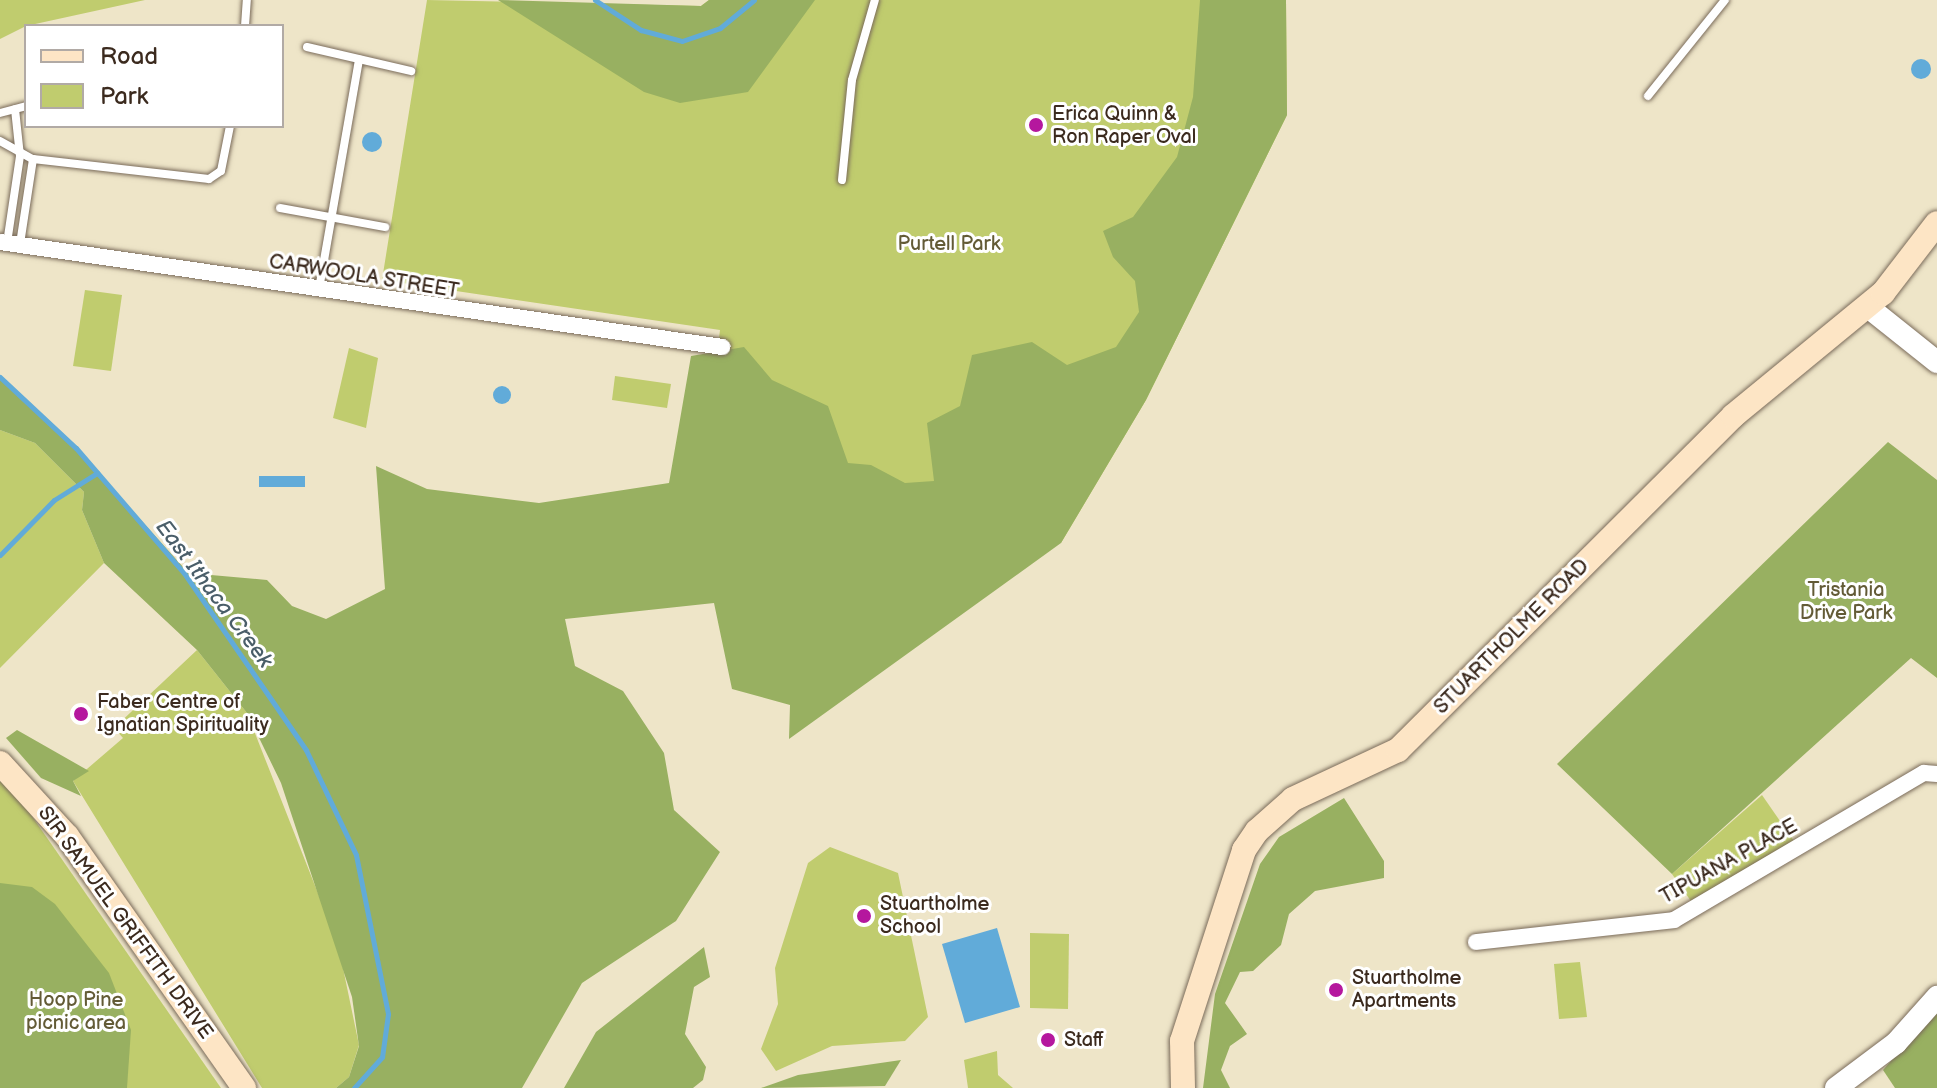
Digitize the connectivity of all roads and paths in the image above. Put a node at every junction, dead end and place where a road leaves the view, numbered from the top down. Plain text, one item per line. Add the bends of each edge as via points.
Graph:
1 (247, 0) edge
2 (875, 0) edge
3 (1725, 0) edge
4 (245, 24) edge
5 (307, 47) dead end
6 (359, 59) junction
7 (411, 71) dead end
8 (1648, 96) dead end
9 (24, 107) edge
10 (15, 109) junction
11 (0, 113) edge
12 (230, 128) edge
13 (0, 141) edge
14 (20, 156) junction
15 (33, 159) junction
16 (842, 180) dead end
17 (280, 208) dead end
18 (332, 217) junction
19 (1937, 223) edge
20 (385, 227) dead end
21 (9, 243) edge
22 (319, 289) junction
23 (1868, 307) junction
24 (722, 347) dead end
25 (1937, 362) edge
26 (0, 763) edge
27 (1937, 774) edge
28 (1476, 942) dead end
29 (1937, 997) edge
30 (244, 1088) edge
31 (1183, 1088) edge
32 (1836, 1088) edge

1 - 4 lane
2 - 16 lane via 852,80
3 - 8 lane
5 - 6 lane
6 - 7 lane
6 - 18 lane
9 - 10 lane
10 - 11 lane
10 - 14 lane
12 - 15 lane via 221,171 209,179
13 - 14 lane
14 - 15 lane
14 - 21 lane
15 - 21 lane
17 - 18 lane
18 - 20 lane
18 - 22 lane
19 - 23 main road, STUARTHOLME ROAD
21 - 22 street, CARWOOLA STREET
22 - 24 street, CARWOOLA STREET
23 - 25 street
23 - 31 main road, STUARTHOLME ROAD via 1733,416 1398,750 1293,799 1257,831 1182,1041
26 - 30 main road, SIR SAMUEL GRIFFITH DRIVE via 67,836
27 - 28 street, TIPUANA PLACE via 1924,773 1674,920
29 - 32 street via 1896,1043

